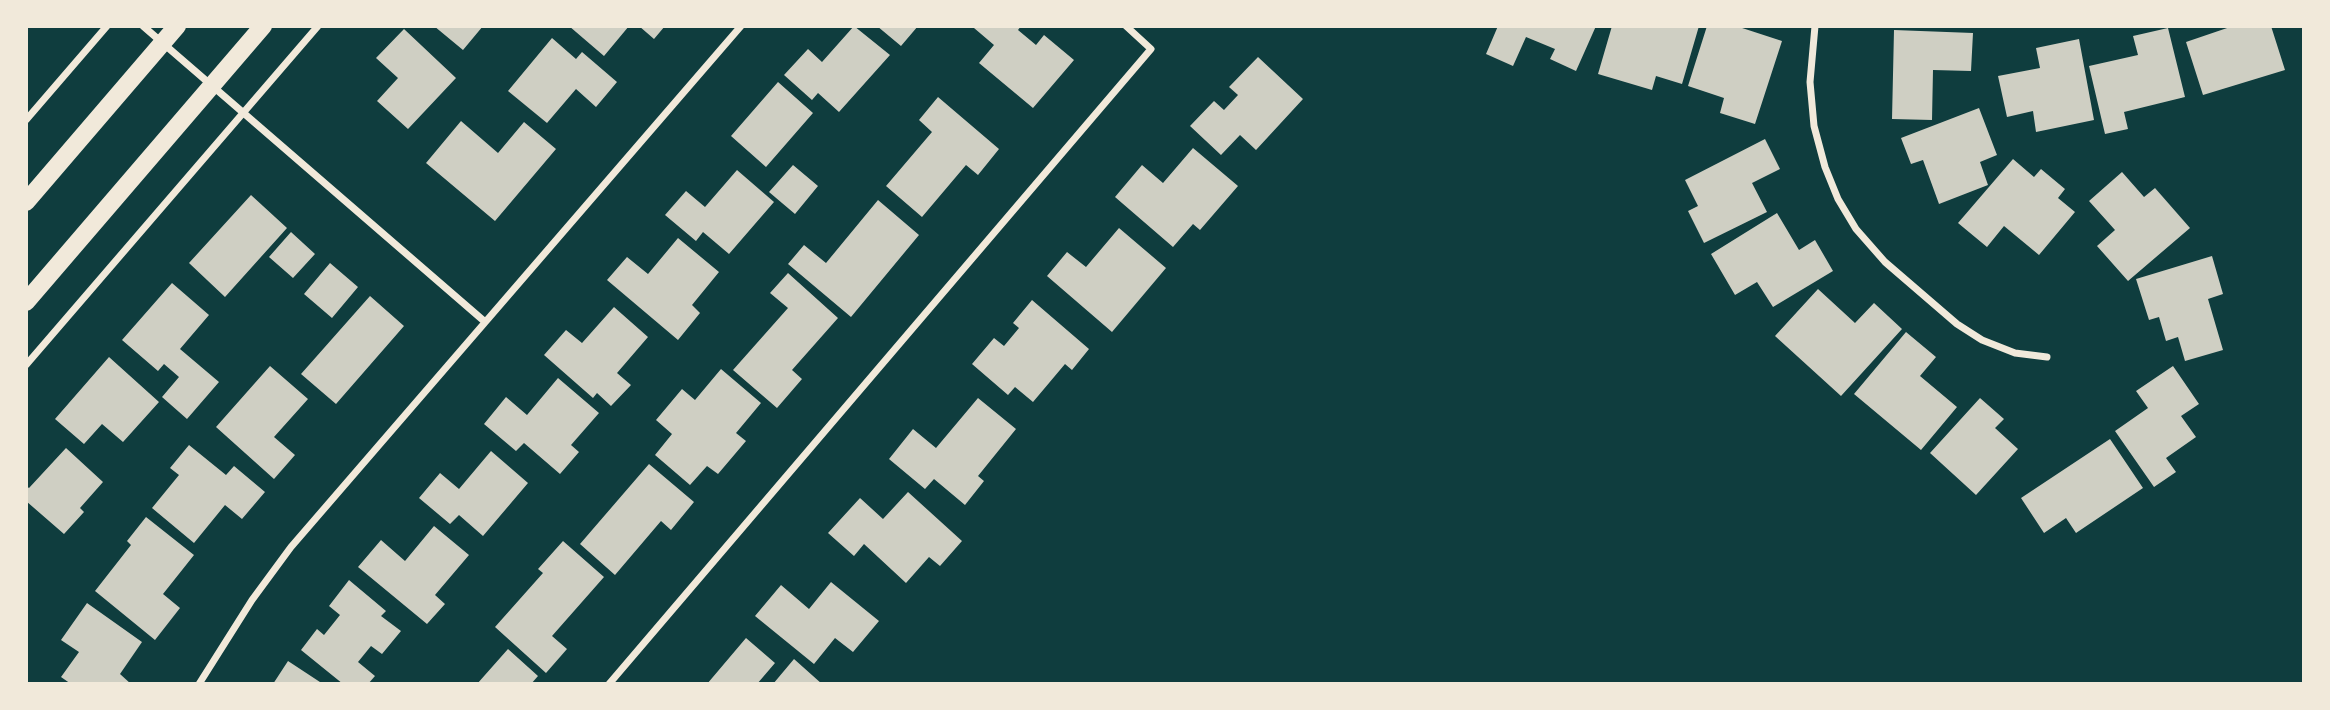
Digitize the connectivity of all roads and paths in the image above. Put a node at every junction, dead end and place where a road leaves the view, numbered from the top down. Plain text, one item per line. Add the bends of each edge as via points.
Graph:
1 (107, 26) edge
2 (143, 26) edge
3 (177, 26) edge
4 (263, 26) edge
5 (318, 26) edge
6 (741, 26) edge
7 (1126, 26) edge
8 (1815, 26) edge
9 (163, 43) junction
10 (212, 87) junction
11 (243, 114) junction
12 (26, 120) edge
13 (26, 202) edge
14 (26, 302) edge
15 (484, 321) junction
16 (2047, 357) dead end
17 (26, 365) edge
18 (199, 684) edge
19 (609, 684) edge

1 - 12 street
2 - 9 street
3 - 9 main road
4 - 10 main road
5 - 11 street
6 - 15 street
7 - 19 street via 1151,49
8 - 16 street via 1810,82 1814,126 1825,167 1856,229 1885,262 1957,324 2015,353
9 - 10 street
9 - 13 main road
10 - 11 street
10 - 14 main road
11 - 15 street
11 - 17 street
15 - 18 street via 292,547

